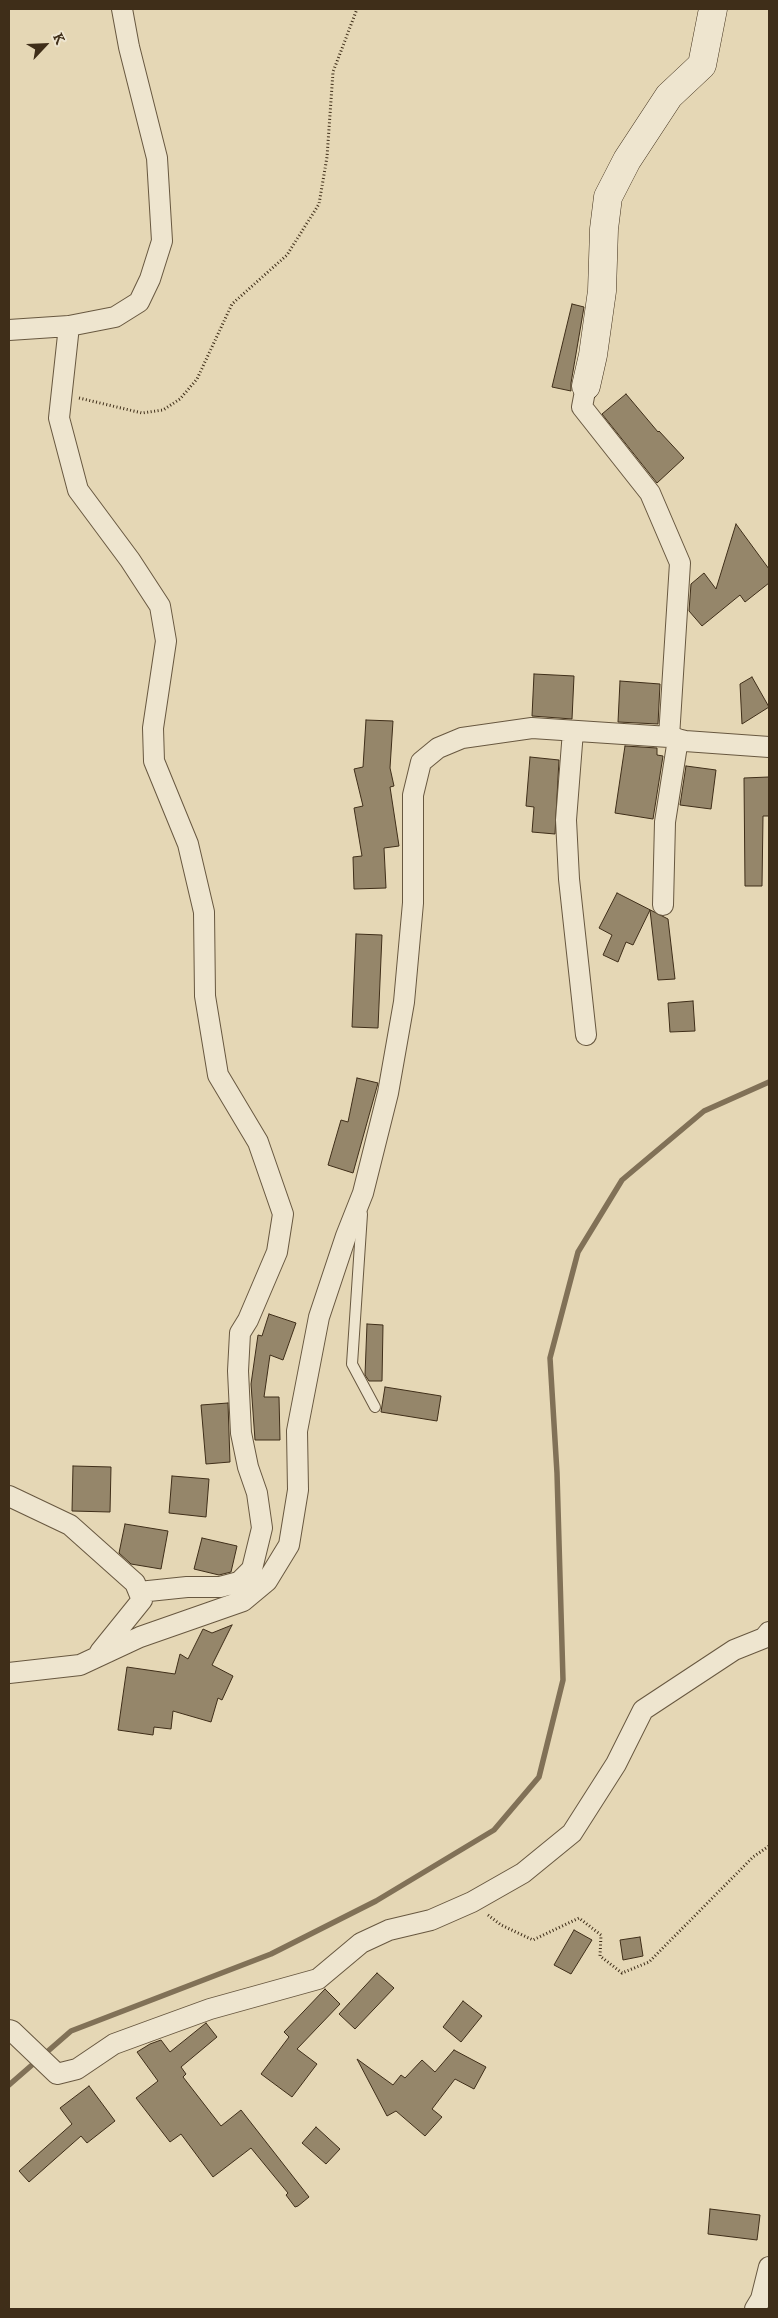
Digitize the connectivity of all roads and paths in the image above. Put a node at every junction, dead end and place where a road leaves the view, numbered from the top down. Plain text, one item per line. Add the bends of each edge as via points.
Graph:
1 (122, 9) edge
2 (357, 9) edge
3 (713, 9) edge
4 (69, 326) junction
5 (9, 330) edge
6 (586, 386) joint
7 (61, 395) junction
8 (573, 730) junction
9 (673, 738) junction
10 (769, 747) edge
11 (663, 905) dead end
12 (586, 1035) dead end
13 (363, 1193) junction
14 (375, 1407) dead end
15 (9, 1496) edge
16 (139, 1592) junction
17 (769, 1632) edge
18 (96, 1657) junction
19 (9, 1673) edge
20 (769, 1846) edge
21 (472, 1902) junction
22 (9, 2030) edge
23 (769, 2267) edge
24 (754, 2309) edge

1 - 4 street via 157,158 162,241 139,302 115,317
2 - 7 path via 333,72 328,157 319,204 287,255 232,304 197,379 180,399 163,410 142,413
3 - 6 street via 702,65 669,96 627,160 608,197 602,291
4 - 5 street
4 - 7 street
6 - 9 street via 582,407 650,492 680,563
7 - 16 street via 59,418 78,490 160,606 166,641 153,728 154,761 188,844 204,912 205,996 218,1075 258,1142 283,1214 277,1252 239,1339 242,1433 262,1528 252,1570 238,1582 220,1587
8 - 9 street
8 - 12 street via 566,820
8 - 13 street via 532,728 462,738 438,748 421,762 413,795 413,903 404,1002 388,1093
9 - 10 street
9 - 11 street via 665,822
13 - 14 lane via 352,1364
13 - 18 street via 319,1317 297,1431 298,1490 288,1545 267,1581 243,1601 140,1637
15 - 16 street via 70,1525 135,1583
16 - 18 street via 142,1600
17 - 21 street via 764,1638 734,1650 643,1710 616,1764 572,1833 523,1873
18 - 19 street via 80,1665
20 - 21 path via 753,1857 649,1962 622,1973 600,1956 601,1935 579,1918 533,1940 501,1926
21 - 22 street via 432,1920 389,1930 361,1943 318,1979 210,2009 155,2029 114,2044 78,2068 57,2074
23 - 24 street via 761,2299

